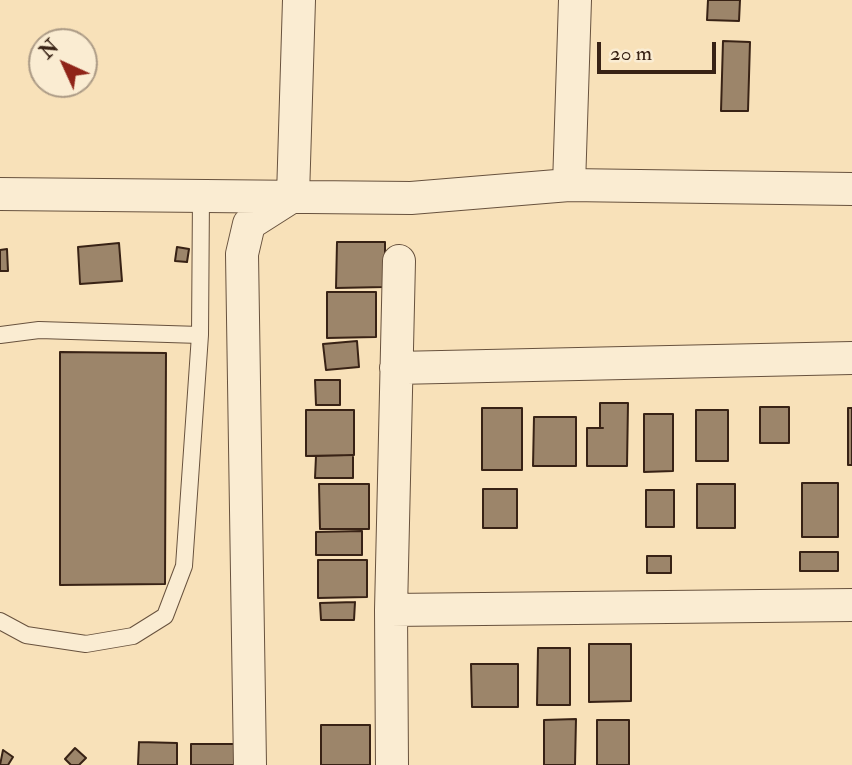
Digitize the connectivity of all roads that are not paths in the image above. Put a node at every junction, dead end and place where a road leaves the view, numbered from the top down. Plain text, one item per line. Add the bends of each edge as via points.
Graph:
1 (299, 0) edge
2 (575, 0) edge
3 (569, 185) junction
4 (852, 188) edge
5 (0, 194) edge
6 (201, 195) junction
7 (293, 196) junction
8 (399, 261) dead end
9 (0, 335) edge
10 (200, 335) junction
11 (852, 358) edge
12 (396, 368) junction
13 (852, 605) edge
14 (391, 610) junction
15 (0, 621) edge
16 (250, 765) edge
17 (392, 765) edge

1 - 7 street
2 - 3 street
3 - 4 street
3 - 7 street via 411,198
5 - 6 street
6 - 7 street
6 - 10 lane
7 - 16 street via 249,224 242,254
8 - 12 street
9 - 10 lane via 39,330
10 - 15 lane via 184,566 165,616 133,636 86,644 26,635
11 - 12 street
12 - 14 street
13 - 14 street
14 - 17 street

